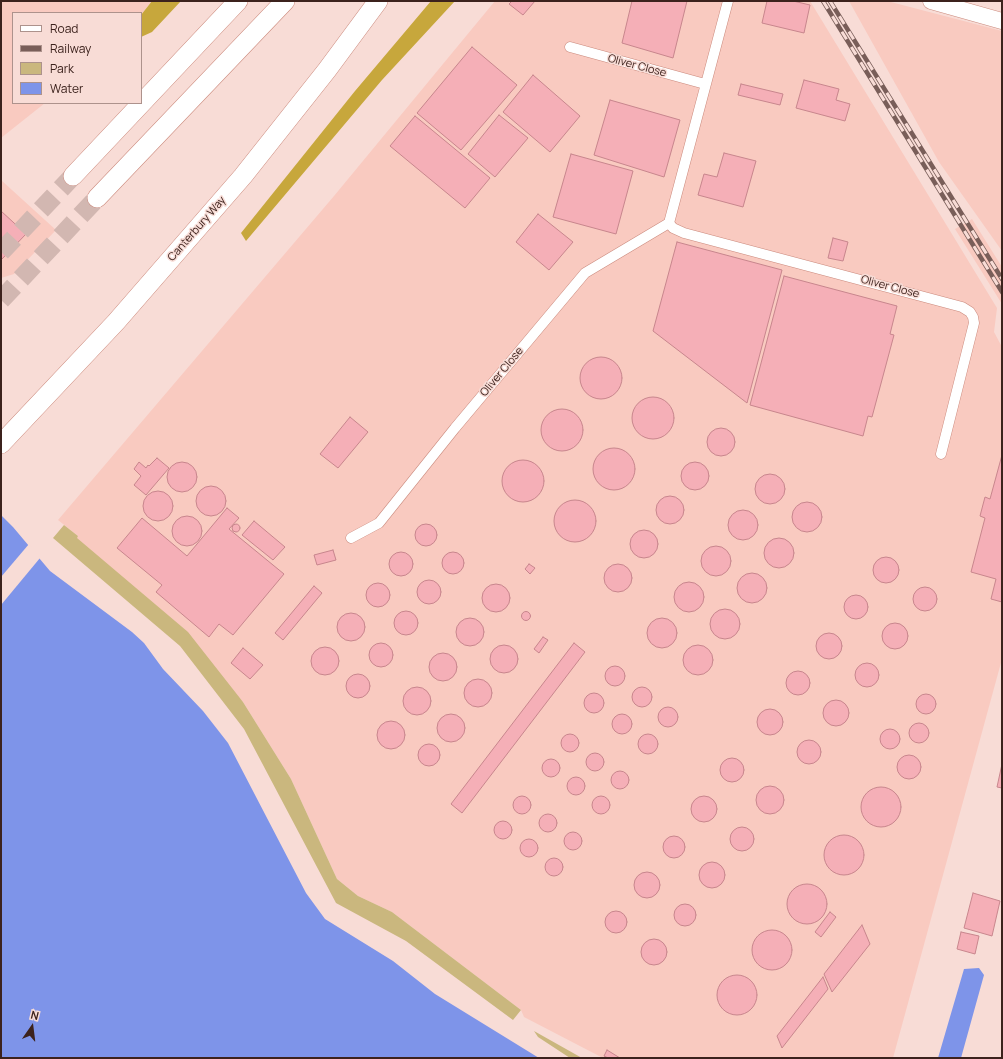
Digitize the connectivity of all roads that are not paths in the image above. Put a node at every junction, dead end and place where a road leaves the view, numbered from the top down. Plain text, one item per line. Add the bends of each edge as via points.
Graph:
1 (238, 1) edge
2 (285, 1) edge
3 (378, 1) edge
4 (728, 1) edge
5 (931, 1) edge
6 (1002, 21) edge
7 (570, 47) dead end
8 (705, 84) junction
9 (142, 103) edge
10 (141, 104) edge
11 (73, 176) tunnel mouth
12 (97, 198) tunnel mouth
13 (669, 223) junction
14 (1, 444) edge
15 (941, 454) dead end
16 (351, 538) dead end

1 - 9 highway
2 - 12 highway
3 - 14 highway, Canterbury Way via 243,176 116,322
4 - 8 street
5 - 6 main road
7 - 8 street, Oliver Close
8 - 13 street
10 - 11 highway
13 - 15 street, Oliver Close via 684,233 955,305 970,312 974,323
13 - 16 street, Oliver Close via 585,273 379,523

